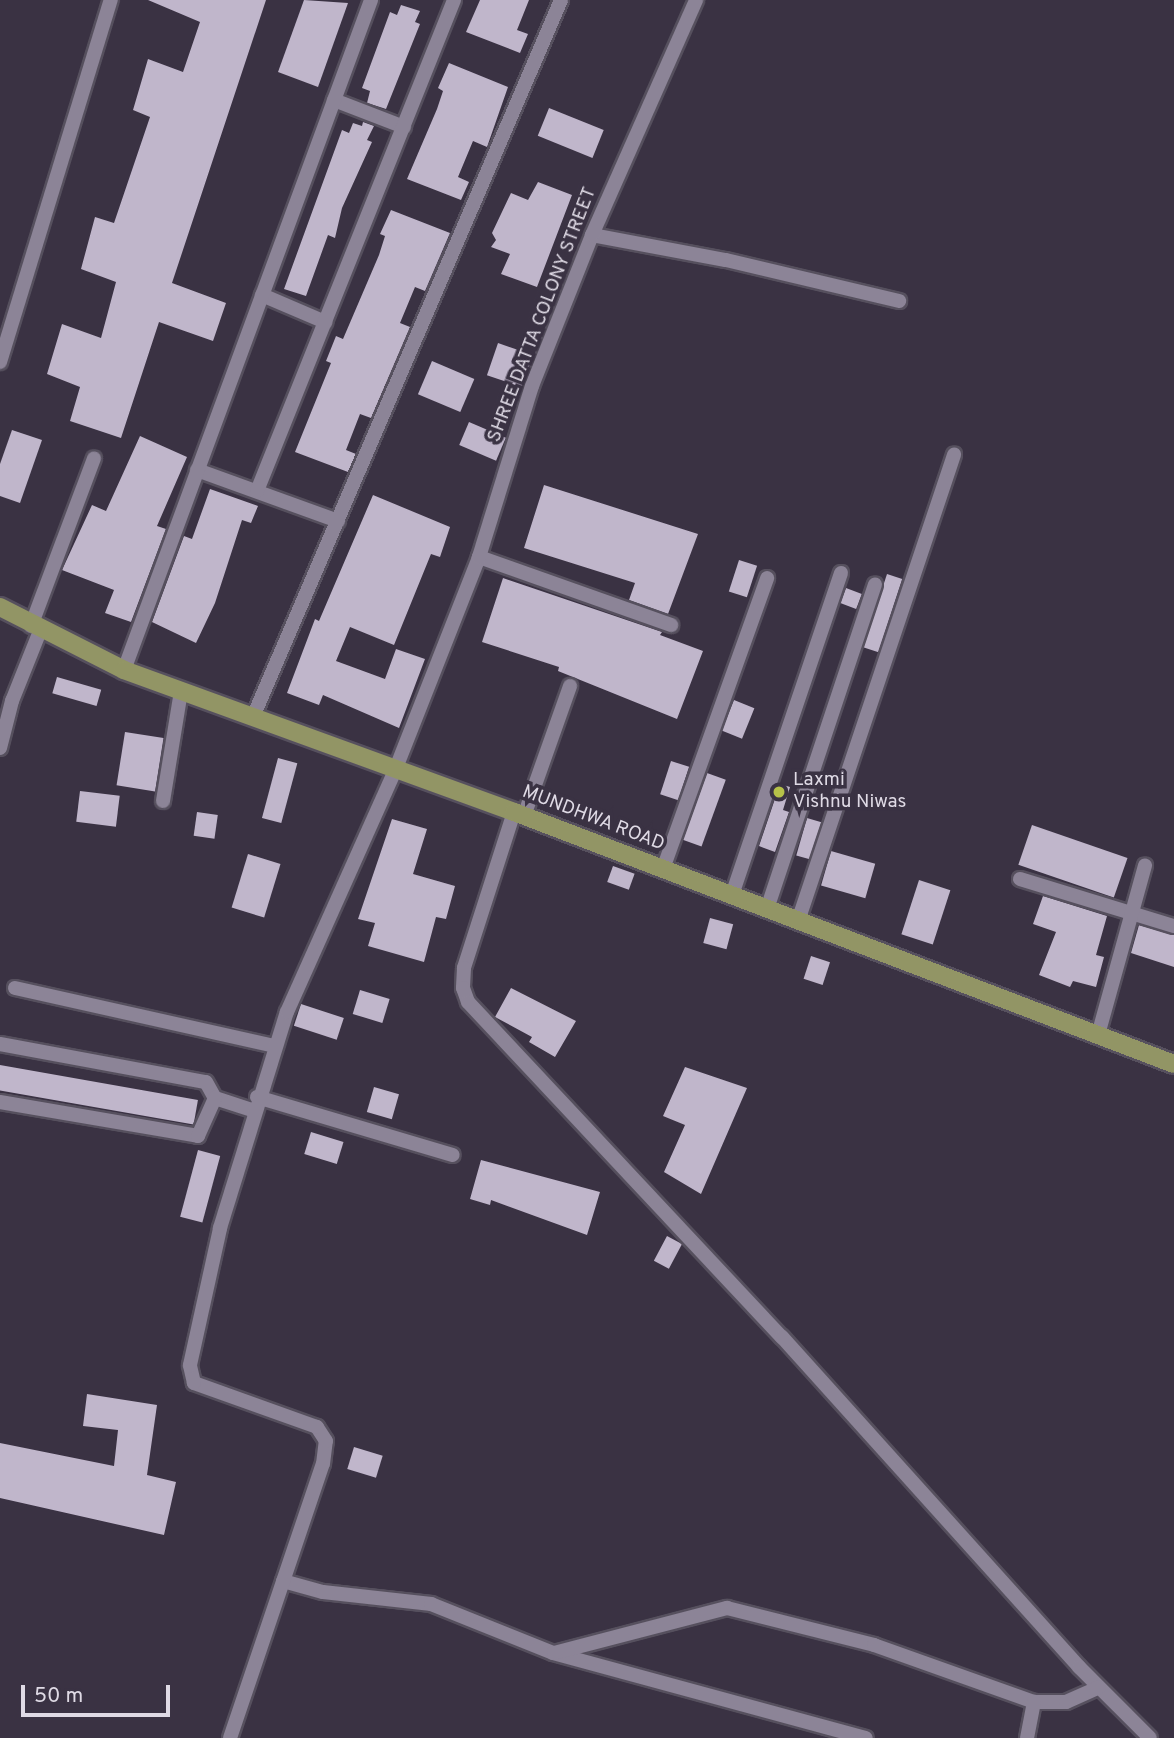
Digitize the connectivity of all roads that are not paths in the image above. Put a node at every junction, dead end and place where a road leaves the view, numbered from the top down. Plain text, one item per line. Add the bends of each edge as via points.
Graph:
1 (111, 0) edge
2 (371, 0) edge
3 (561, 0) edge
4 (696, 0) edge
5 (451, 1) edge
6 (334, 100) junction
7 (404, 127) junction
8 (592, 235) junction
9 (262, 295) junction
10 (899, 301) dead end
11 (325, 322) junction
12 (0, 362) edge
13 (954, 454) dead end
14 (94, 458) dead end
15 (197, 470) junction
16 (257, 491) junction
17 (338, 521) junction
18 (479, 557) junction
19 (841, 573) dead end
20 (766, 578) dead end
21 (875, 584) dead end
22 (0, 607) edge
23 (671, 625) dead end
24 (36, 629) junction
25 (124, 670) junction
26 (570, 686) dead end
27 (181, 691) junction
28 (253, 717) junction
29 (0, 748) edge
30 (396, 768) junction
31 (163, 801) dead end
32 (519, 814) junction
33 (1145, 865) dead end
34 (663, 869) junction
35 (1020, 879) dead end
36 (732, 895) junction
37 (767, 909) junction
38 (1132, 914) junction
39 (798, 921) junction
40 (1174, 926) edge
41 (15, 988) dead end
42 (1098, 1035) junction
43 (0, 1044) edge
44 (275, 1046) junction
45 (1174, 1063) edge
46 (215, 1098) junction
47 (0, 1102) edge
48 (255, 1103) junction
49 (453, 1156) dead end
50 (283, 1581) junction
51 (553, 1653) junction
52 (1099, 1687) junction
53 (1034, 1702) junction
54 (230, 1738) edge
55 (866, 1738) edge
56 (1027, 1738) edge
57 (1150, 1738) edge

1 - 12 street
2 - 6 street
3 - 17 street
4 - 8 street, SHREE DATTA COLONY STREET
5 - 7 street
6 - 7 street
6 - 9 street
7 - 11 street
8 - 10 street via 726,260
8 - 18 street, SHREE DATTA COLONY STREET via 515,435
9 - 11 street
9 - 15 street
11 - 16 street
13 - 39 street
14 - 24 street
15 - 16 street
15 - 25 street
16 - 17 street
17 - 28 street
18 - 23 street
18 - 30 street, SHREE DATTA COLONY STREET
19 - 36 street
20 - 34 street
21 - 37 street
22 - 24 main road, MUNDHWA ROAD
24 - 25 main road, MUNDHWA ROAD
24 - 29 street
25 - 27 main road, MUNDHWA ROAD
26 - 32 street
27 - 28 main road, MUNDHWA ROAD
27 - 31 street
28 - 30 main road, MUNDHWA ROAD
30 - 32 main road, MUNDHWA ROAD
30 - 44 street, SHREE DATTA COLONY STREET via 345,876
32 - 34 main road, MUNDHWA ROAD
32 - 52 street via 464,968 468,1002 791,1346
33 - 38 street
34 - 36 main road, MUNDHWA ROAD
35 - 38 street
36 - 37 main road, MUNDHWA ROAD
37 - 39 main road, MUNDHWA ROAD
38 - 40 street
38 - 42 street
39 - 42 main road, MUNDHWA ROAD
41 - 44 street
42 - 45 main road, MUNDHWA ROAD
43 - 46 street via 206,1082
44 - 48 street, SHREE DATTA COLONY STREET
46 - 47 street via 198,1136
46 - 48 street
48 - 49 street
48 - 50 street, SHREE DATTA COLONY STREET via 220,1228 190,1374 205,1390 324,1433 323,1464
50 - 51 street via 323,1592 431,1604
50 - 54 street
51 - 53 street via 727,1608 874,1645
51 - 55 street
52 - 53 street via 1066,1702
52 - 57 street
53 - 56 street

